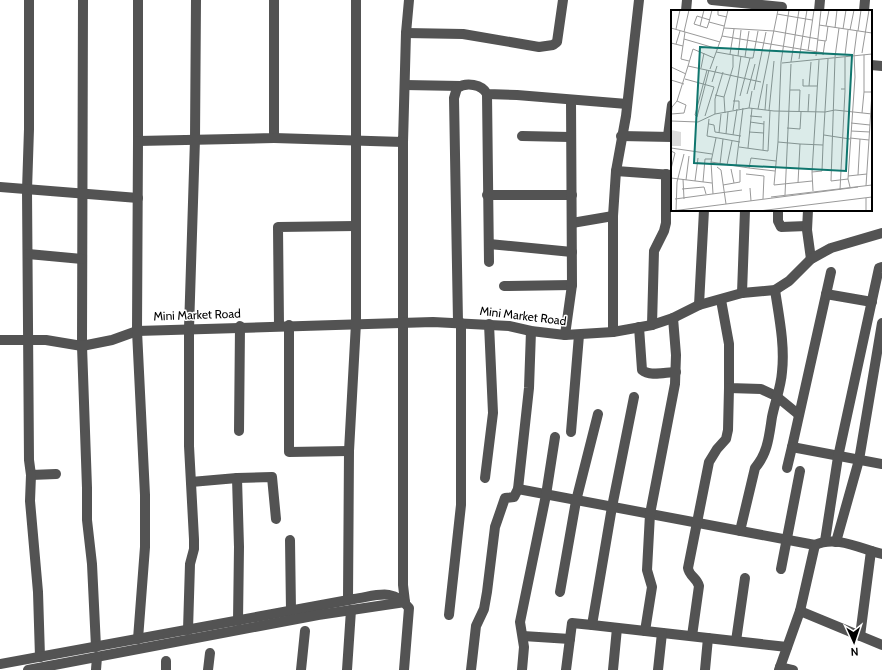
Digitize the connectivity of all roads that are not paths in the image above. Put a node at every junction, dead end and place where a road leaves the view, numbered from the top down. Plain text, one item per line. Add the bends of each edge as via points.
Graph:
1 (29, 0) edge
2 (83, 0) edge
3 (138, 0) edge
4 (196, 0) edge
5 (274, 0) edge
6 (356, 0) edge
7 (410, 0) edge
8 (563, 0) edge
9 (639, 0) edge
10 (687, 0) edge
11 (712, 0) edge
12 (820, 0) edge
13 (865, 0) edge
14 (782, 6) edge
15 (732, 7) edge
16 (686, 10) edge
17 (819, 10) edge
18 (864, 10) edge
19 (406, 33) junction
20 (405, 85) junction
21 (460, 86) junction
22 (487, 94) junction
23 (571, 100) junction
24 (627, 104) junction
25 (671, 121) edge
26 (522, 136) dead end
27 (621, 136) junction
28 (570, 137) junction
29 (670, 137) edge
30 (274, 138) junction
31 (195, 139) junction
32 (356, 140) junction
33 (138, 141) junction
34 (403, 142) junction
35 (616, 171) junction
36 (669, 174) edge
37 (0, 187) edge
38 (27, 190) junction
39 (81, 193) junction
40 (487, 195) junction
41 (572, 195) junction
42 (138, 198) junction
43 (704, 211) edge
44 (745, 211) edge
45 (778, 211) edge
46 (808, 211) edge
47 (613, 216) junction
48 (572, 223) junction
49 (356, 226) junction
50 (807, 226) junction
51 (882, 233) edge
52 (489, 244) junction
53 (572, 252) junction
54 (28, 254) junction
55 (82, 259) junction
56 (811, 259) junction
57 (489, 262) dead end
58 (882, 267) edge
59 (831, 272) dead end
60 (572, 285) junction
61 (504, 286) dead end
62 (775, 290) junction
63 (742, 293) junction
64 (826, 294) junction
65 (721, 300) junction
66 (872, 302) junction
67 (699, 305) junction
68 (673, 318) junction
69 (404, 322) junction
70 (356, 323) junction
71 (460, 323) junction
72 (882, 323) edge
73 (489, 324) junction
74 (279, 325) junction
75 (289, 325) junction
76 (652, 325) junction
77 (240, 326) junction
78 (639, 327) junction
79 (189, 328) junction
80 (137, 331) junction
81 (531, 331) junction
82 (613, 332) junction
83 (565, 335) junction
84 (579, 335) junction
85 (0, 340) edge
86 (28, 341) junction
87 (82, 346) junction
88 (676, 372) junction
89 (729, 388) junction
90 (776, 396) junction
91 (634, 397) dead end
92 (598, 414) dead end
93 (798, 414) junction
94 (239, 431) dead end
95 (570, 432) dead end
96 (555, 437) dead end
97 (792, 446) junction
98 (350, 451) junction
99 (838, 457) junction
100 (859, 460) junction
101 (882, 464) edge
102 (787, 468) dead end
103 (800, 471) dead end
104 (56, 474) dead end
105 (31, 475) junction
106 (237, 478) junction
107 (485, 478) dead end
108 (191, 482) junction
109 (518, 490) junction
110 (546, 495) junction
111 (576, 500) junction
112 (612, 507) junction
113 (650, 514) junction
114 (276, 519) dead end
115 (698, 523) junction
116 (740, 531) junction
117 (290, 540) dead end
118 (787, 540) junction
119 (825, 540) junction
120 (836, 542) junction
121 (815, 545) junction
122 (871, 551) junction
123 (882, 554) edge
124 (781, 569) dead end
125 (745, 578) dead end
126 (560, 592) dead end
127 (405, 602) junction
128 (350, 605) junction
129 (291, 611) junction
130 (800, 611) junction
131 (449, 615) dead end
132 (238, 621) junction
133 (592, 625) junction
134 (617, 628) junction
135 (188, 630) junction
136 (305, 631) dead end
137 (645, 631) junction
138 (662, 633) junction
139 (523, 636) junction
140 (692, 636) junction
141 (860, 636) junction
142 (708, 638) junction
143 (138, 639) junction
144 (570, 639) junction
145 (736, 641) junction
146 (882, 645) edge
147 (787, 647) junction
148 (97, 652) junction
149 (210, 653) dead end
150 (0, 664) edge
151 (42, 665) edge
152 (779, 668) edge
153 (28, 670) edge
154 (96, 670) edge
155 (208, 670) edge
156 (301, 670) edge
157 (347, 670) edge
158 (404, 670) edge
159 (471, 670) edge
160 (522, 670) edge
161 (566, 670) edge
162 (613, 670) edge
163 (658, 670) edge
164 (704, 670) edge
165 (793, 670) edge

1 - 38 street via 30,129
2 - 39 street
3 - 33 street
4 - 31 street
5 - 30 street
6 - 32 street
7 - 19 street
8 - 19 street via 557,42 547,46 539,47 463,34
9 - 24 street
10 - 16 street
11 - 15 street
12 - 17 street
13 - 18 street
14 - 15 street
19 - 20 street
20 - 21 street
20 - 34 street
21 - 22 street via 482,87
21 - 71 street via 455,91 454,98
22 - 23 street via 517,94
22 - 40 street
23 - 24 street
23 - 28 street
24 - 27 street
25 - 29 street
26 - 28 street
27 - 29 street
27 - 35 street
28 - 41 street
30 - 31 street
30 - 32 street
31 - 33 street
31 - 79 street
32 - 34 street
32 - 49 street
33 - 42 street
34 - 69 street
35 - 36 street
35 - 47 street
36 - 76 street via 666,223 654,251
37 - 38 street
38 - 39 street
38 - 54 street
39 - 42 street
39 - 55 street
40 - 41 street
40 - 52 street
41 - 48 street
42 - 80 street
43 - 67 street
44 - 63 street
45 - 50 street via 778,222 781,227
46 - 50 street
47 - 48 street
47 - 82 street
48 - 53 street
49 - 70 street
49 - 74 street via 278,227
50 - 56 street
51 - 56 street, Mini Market Road via 831,248
52 - 53 street
52 - 57 street
53 - 60 street
54 - 55 street
54 - 86 street
55 - 87 street
56 - 62 street, Mini Market Road via 789,281
58 - 66 street via 879,268
59 - 64 street
60 - 61 street
60 - 83 street
62 - 63 street, Mini Market Road
62 - 90 street via 782,350 782,372
63 - 65 street, Mini Market Road
64 - 66 street
64 - 93 street
65 - 67 street, Mini Market Road
65 - 89 street via 729,344
66 - 99 street
67 - 68 street, Mini Market Road
68 - 76 street, Mini Market Road
68 - 88 street
69 - 70 street, Mini Market Road
69 - 71 street, Mini Market Road
69 - 127 street
70 - 75 street, Mini Market Road
70 - 98 street
71 - 73 street, Mini Market Road
71 - 131 street via 461,505
72 - 100 street
73 - 81 street, Mini Market Road
73 - 107 street via 493,413
74 - 75 street, Mini Market Road
74 - 77 street, Mini Market Road
75 - 98 street via 289,452
76 - 78 street, Mini Market Road
77 - 79 street, Mini Market Road
77 - 94 street
78 - 82 street, Mini Market Road
78 - 88 street via 642,370 652,374
79 - 80 street, Mini Market Road
79 - 108 street
80 - 87 street, Mini Market Road via 112,340
80 - 143 street via 145,495 145,547
81 - 83 street, Mini Market Road
81 - 109 street via 529,388
82 - 84 street, Mini Market Road
83 - 84 street, Mini Market Road
84 - 95 street
85 - 86 street
86 - 87 street via 46,340
86 - 105 street
87 - 148 street via 86,506
88 - 113 street
89 - 90 street via 760,389
89 - 115 street via 726,439 709,462
90 - 93 street
90 - 116 street via 766,451 756,468
91 - 112 street
92 - 111 street
93 - 97 street
96 - 110 street
97 - 99 street
97 - 102 street
98 - 128 street
99 - 100 street
99 - 119 street
100 - 101 street
100 - 120 street
103 - 118 street
104 - 105 street
105 - 151 street via 31,513
106 - 108 street
106 - 114 street via 272,477
106 - 132 street
108 - 135 street via 194,549 190,564
109 - 110 street
109 - 159 street via 514,497 505,498 495,527 487,592 484,609 476,626
110 - 111 street
110 - 139 street via 520,622
111 - 112 street
111 - 126 street
112 - 113 street
112 - 133 street
113 - 115 street
113 - 137 street via 647,570 652,587
115 - 116 street
115 - 140 street via 688,568 689,574 699,586
116 - 118 street
117 - 129 street
118 - 121 street
118 - 124 street
119 - 120 street
119 - 121 street
120 - 122 street
121 - 130 street
122 - 123 street
122 - 141 street
125 - 145 street
127 - 128 street
127 - 158 street via 409,608
128 - 129 street
128 - 148 street
128 - 157 street
129 - 132 street
130 - 141 street
130 - 147 street
132 - 135 street
133 - 134 street
133 - 144 street via 572,623
134 - 137 street
134 - 162 street
135 - 143 street
136 - 156 street
137 - 138 street
138 - 140 street
138 - 163 street
139 - 144 street
139 - 160 street
140 - 142 street
141 - 146 street
142 - 145 street
142 - 164 street
143 - 148 street
144 - 161 street
145 - 147 street
147 - 152 street
148 - 151 street
148 - 154 street
149 - 155 street
150 - 151 street
151 - 153 street
152 - 165 street

